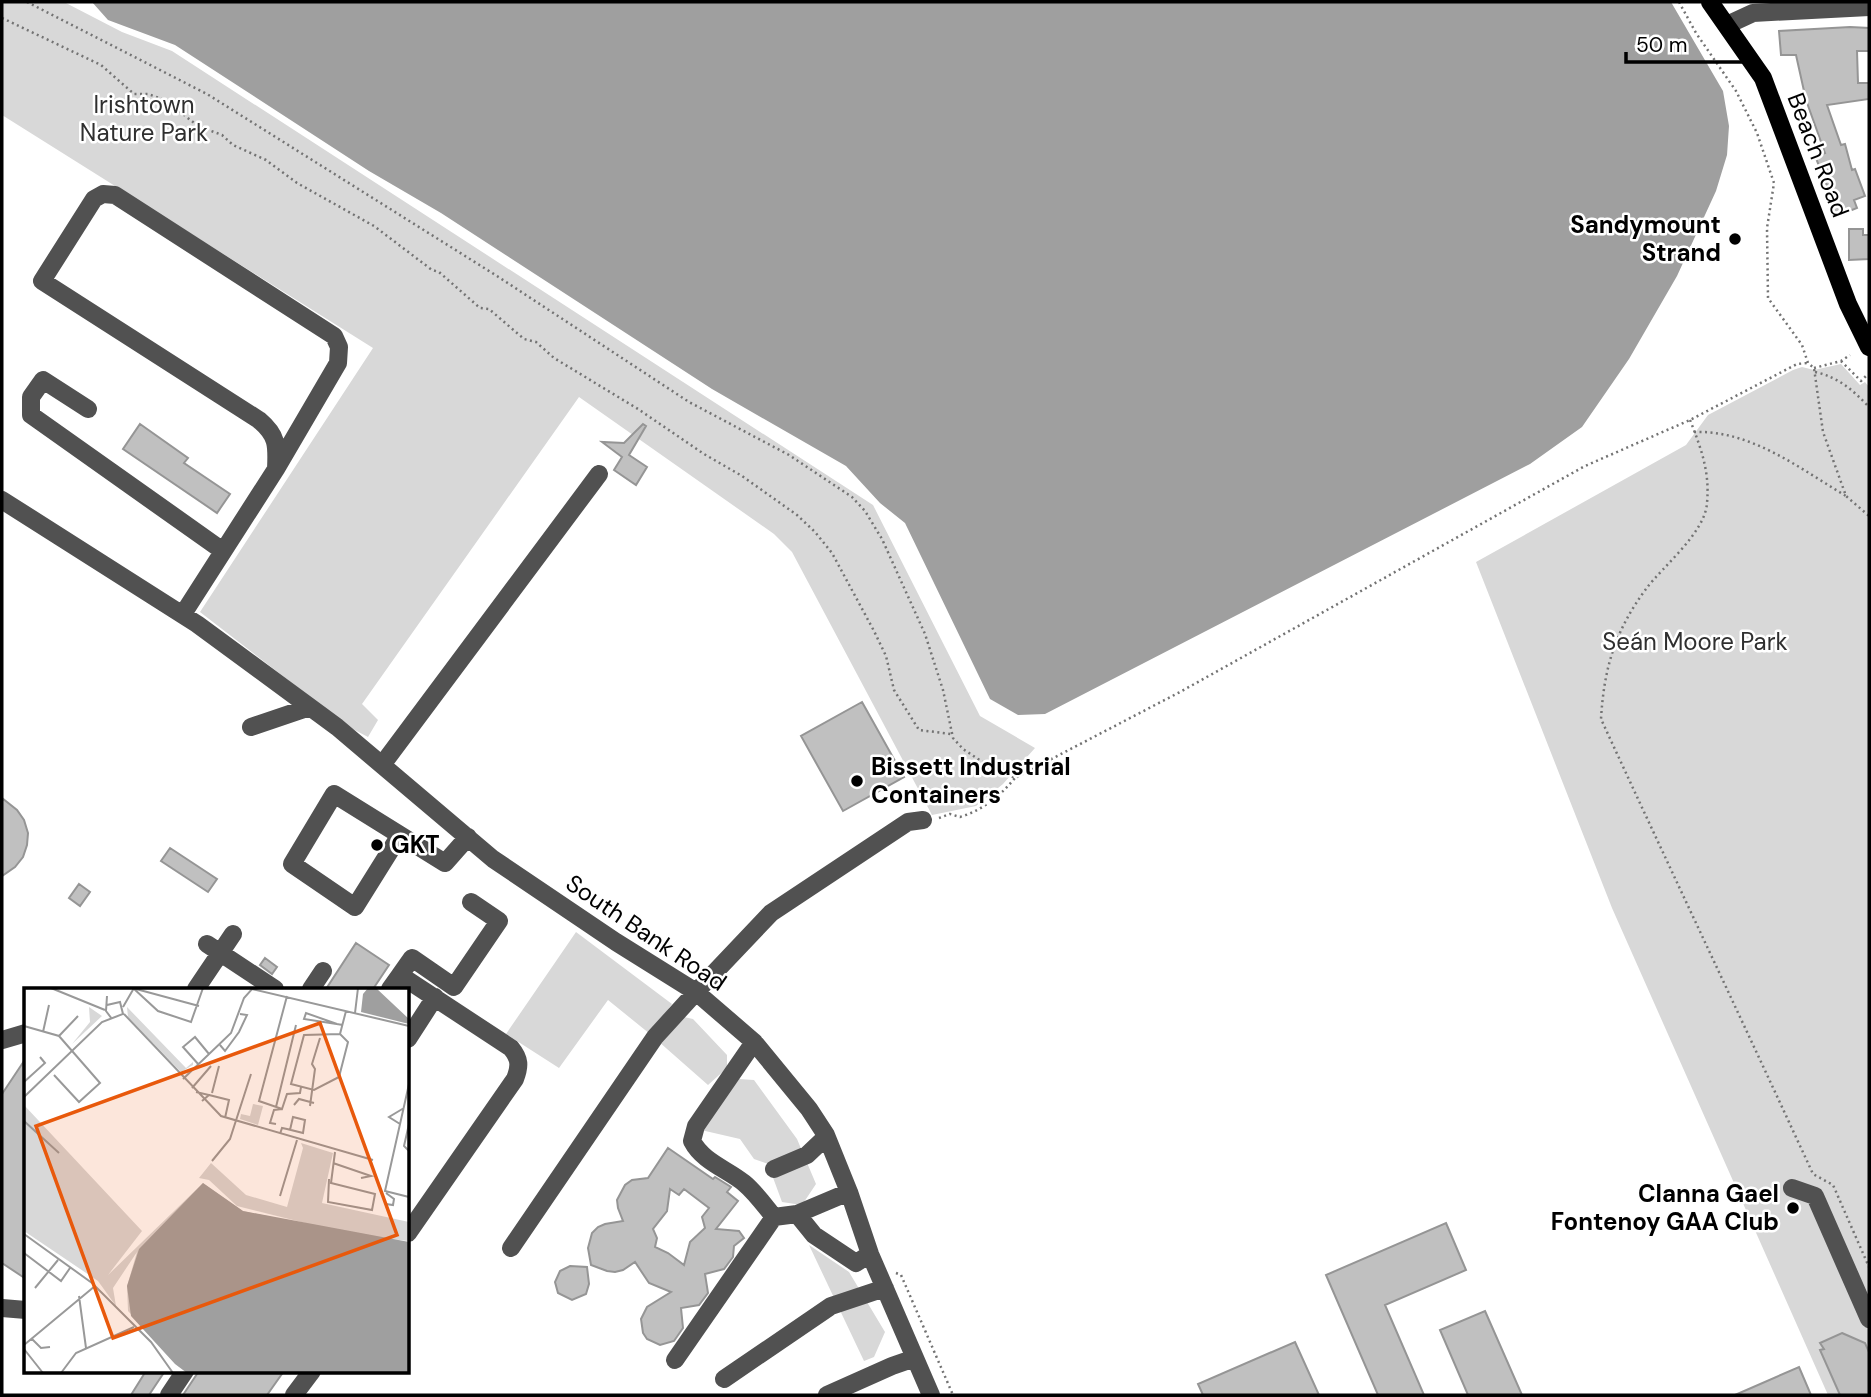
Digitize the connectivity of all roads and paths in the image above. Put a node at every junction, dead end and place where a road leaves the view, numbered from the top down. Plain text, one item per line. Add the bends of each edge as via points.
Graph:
1 (27, 2) edge
2 (1679, 2) edge
3 (1710, 2) edge
4 (1869, 7) edge
5 (2, 18) edge
6 (1727, 25) junction
7 (1869, 344) edge
8 (1850, 355) dead end
9 (1842, 361) junction
10 (1808, 363) junction
11 (1815, 370) junction
12 (1867, 375) dead end
13 (1869, 407) edge
14 (88, 410) dead end
15 (1690, 420) junction
16 (1695, 432) junction
17 (276, 469) junction
18 (599, 474) dead end
19 (1846, 496) junction
20 (2, 500) edge
21 (1869, 516) edge
22 (223, 551) junction
23 (188, 618) junction
24 (310, 707) junction
25 (251, 727) dead end
26 (952, 734) junction
27 (382, 765) junction
28 (1015, 778) junction
29 (922, 820) joint
30 (400, 835) junction
31 (468, 838) junction
32 (471, 902) dead end
33 (233, 934) dead end
34 (214, 948) junction
35 (323, 971) dead end
36 (395, 982) edge
37 (196, 988) edge
38 (274, 988) edge
39 (312, 988) edge
40 (696, 992) junction
41 (435, 997) junction
42 (24, 1034) edge
43 (410, 1036) edge
44 (2, 1040) edge
45 (754, 1042) junction
46 (827, 1137) junction
47 (774, 1169) dead end
48 (1792, 1188) dead end
49 (849, 1192) junction
50 (797, 1214) junction
51 (774, 1217) junction
52 (410, 1230) edge
53 (511, 1248) dead end
54 (873, 1261) junction
55 (1869, 1267) edge
56 (885, 1287) junction
57 (2, 1308) edge
58 (24, 1310) edge
59 (1869, 1319) edge
60 (915, 1358) junction
61 (676, 1360) dead end
62 (185, 1372) edge
63 (311, 1372) edge
64 (724, 1379) dead end
65 (169, 1395) edge
66 (294, 1395) edge
67 (827, 1395) edge
68 (932, 1395) edge
69 (953, 1395) edge

1 - 26 path via 207,94 690,401 789,455 852,497 882,539 925,634
2 - 10 path via 1757,133 1774,183 1767,229 1768,298 1802,345
3 - 6 main road, Beach Road
4 - 6 street via 1753,13
5 - 26 path via 101,65 134,94 165,100 198,126 222,135 374,226 524,339 536,342 797,515 832,553 886,656 894,690 912,721 919,730
6 - 7 main road, Beach Road via 1763,78 1848,304
8 - 9 path
9 - 11 path
9 - 12 path via 1861,381
10 - 11 path
10 - 15 path via 1797,364
11 - 13 path via 1849,386
11 - 19 path via 1823,432
14 - 22 street via 43,380 31,397 31,415
15 - 16 path
15 - 28 path via 1585,466 1180,692
16 - 19 path via 1731,435 1774,452
16 - 55 path via 1705,459 1707,505 1697,528 1645,590 1616,637 1603,682 1601,719 1812,1174 1833,1185
17 - 17 street via 277,444 259,420 43,281 94,199 115,195 334,336 338,363
17 - 22 street
18 - 27 street
19 - 21 path
20 - 23 street, South Bank Road
22 - 23 street
23 - 24 street, South Bank Road
24 - 25 street
24 - 27 street, South Bank Road
26 - 28 path via 963,749
27 - 31 street, South Bank Road
28 - 29 path via 1001,794 968,815
29 - 40 street via 908,822 771,913
30 - 30 street via 334,794 292,864 355,907
30 - 31 street via 445,863
31 - 40 street, South Bank Road via 516,875
32 - 36 street via 499,921 454,987 412,958
33 - 34 street
34 - 37 street
34 - 38 street
35 - 39 street
36 - 41 street
40 - 45 street, South Bank Road
40 - 53 street via 655,1037
41 - 43 street
41 - 52 street via 511,1048 519,1058 519,1069
42 - 44 street
45 - 46 street, South Bank Road
45 - 51 street via 696,1126 692,1141 705,1157 745,1183
46 - 47 street via 807,1155
46 - 49 street, South Bank Road
48 - 59 street via 1815,1196
49 - 50 street
49 - 54 street, South Bank Road
50 - 51 street
50 - 54 street via 814,1235 856,1263
51 - 61 street
54 - 56 street, South Bank Road
54 - 69 path via 901,1275
56 - 60 street, South Bank Road
56 - 64 street via 831,1306
57 - 58 street
60 - 67 street
60 - 68 street, South Bank Road
62 - 65 street
63 - 66 street

